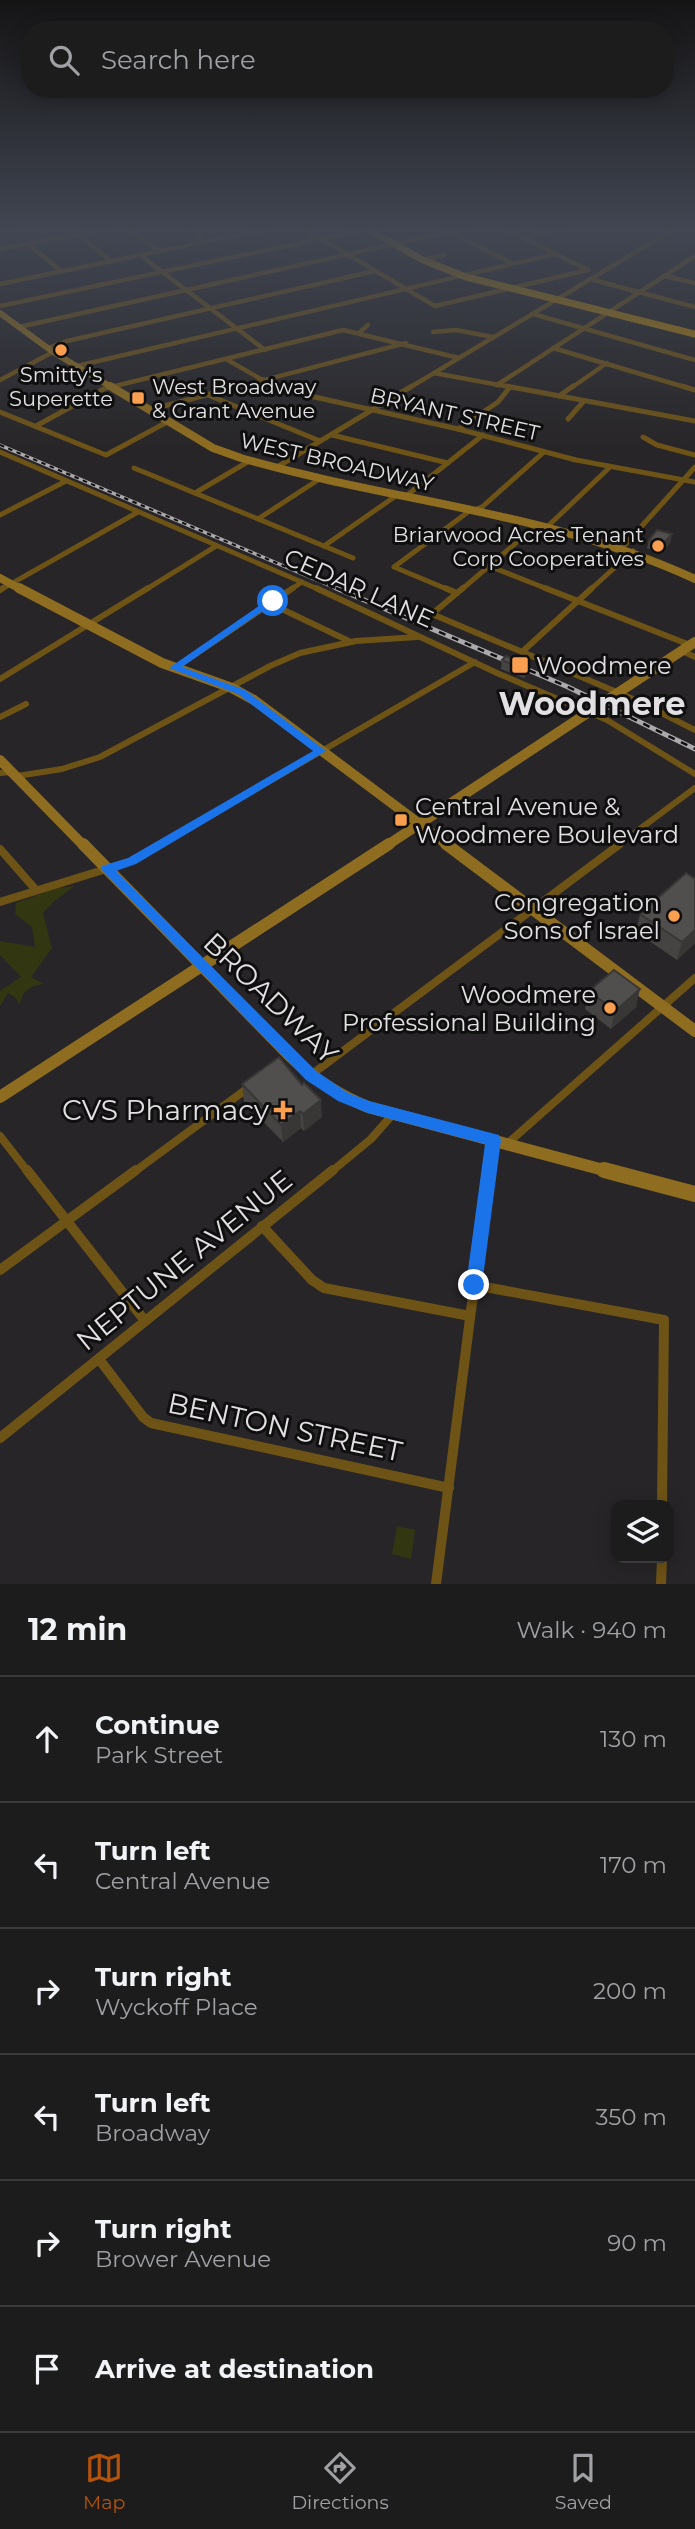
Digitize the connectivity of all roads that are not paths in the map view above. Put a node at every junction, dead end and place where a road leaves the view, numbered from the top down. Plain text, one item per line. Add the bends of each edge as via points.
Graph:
1 (19, 302) edge
2 (132, 302) edge
3 (202, 302) edge
4 (242, 302) edge
5 (349, 302) edge
6 (426, 302) edge
7 (458, 302) edge
8 (553, 302) edge
9 (571, 302) edge
10 (624, 302) edge
11 (676, 302) edge
12 (0, 306) edge
13 (695, 307) edge
14 (211, 309) junction
15 (610, 311) junction
16 (0, 313) edge
17 (533, 314) junction
18 (4, 320) edge
19 (368, 325) dead end
20 (19, 327) junction
21 (237, 328) junction
22 (583, 328) junction
23 (360, 332) junction
24 (433, 332) dead end
25 (695, 334) edge
26 (493, 337) junction
27 (406, 343) junction
28 (553, 348) junction
29 (51, 350) junction
30 (265, 350) junction
31 (459, 358) junction
32 (226, 359) junction
33 (695, 360) edge
34 (607, 363) junction
35 (77, 366) junction
36 (434, 373) junction
37 (0, 380) edge
38 (265, 380) junction
39 (497, 384) junction
40 (110, 386) junction
41 (510, 387) junction
42 (695, 390) edge
43 (207, 395) junction
44 (559, 396) junction
45 (584, 401) junction
46 (149, 410) junction
47 (372, 410) junction
48 (0, 412) edge
49 (568, 419) dead end
50 (169, 421) junction
51 (695, 421) edge
52 (36, 426) junction
53 (458, 429) junction
54 (331, 435) junction
55 (483, 435) junction
56 (643, 437) dead end
57 (320, 441) junction
58 (0, 452) edge
59 (544, 452) junction
60 (695, 455) edge
61 (251, 460) junction
62 (448, 463) junction
63 (277, 467) junction
64 (610, 467) junction
65 (695, 467) edge
66 (134, 468) dead end
67 (321, 478) junction
68 (683, 480) junction
69 (66, 481) junction
70 (695, 482) edge
71 (195, 493) junction
72 (401, 496) junction
73 (473, 511) junction
74 (138, 512) junction
75 (0, 515) edge
76 (258, 519) junction
77 (537, 525) junction
78 (547, 527) junction
79 (216, 545) junction
80 (324, 546) junction
81 (622, 548) junction
82 (633, 551) junction
83 (353, 558) dead end
84 (489, 566) junction
85 (0, 578) edge
86 (695, 579) edge
87 (302, 582) junction
88 (10, 584) junction
89 (0, 590) edge
90 (457, 593) junction
91 (578, 601) junction
92 (269, 603) junction
93 (88, 625) junction
94 (417, 637) junction
95 (351, 642) junction
96 (689, 646) edge
97 (522, 652) junction
98 (695, 657) edge
99 (475, 662) junction
100 (174, 668) junction
101 (0, 679) edge
102 (232, 688) junction
103 (619, 694) junction
104 (26, 704) dead end
105 (589, 712) junction
106 (0, 717) edge
107 (695, 730) edge
108 (320, 751) junction
109 (0, 760) edge
110 (10, 774) edge
111 (695, 774) edge
112 (695, 788) edge
113 (418, 824) junction
114 (0, 849) edge
115 (107, 869) junction
116 (36, 890) junction
117 (0, 902) edge
118 (532, 910) junction
119 (201, 966) junction
120 (695, 978) edge
121 (662, 1007) junction
122 (695, 1031) edge
123 (311, 1076) junction
124 (262, 1079) edge
125 (0, 1097) edge
126 (393, 1114) junction
127 (0, 1136) edge
128 (501, 1142) junction
129 (695, 1194) edge
130 (67, 1221) junction
131 (262, 1226) junction
132 (0, 1270) edge
133 (474, 1285) junction
134 (470, 1316) junction
135 (145, 1321) junction
136 (99, 1359) junction
137 (0, 1438) edge
138 (449, 1488) junction
139 (662, 1500) edge
140 (662, 1563) edge
141 (436, 1584) edge
142 (662, 1584) edge

1 - 12 street
2 - 20 street
3 - 14 street
4 - 14 street
5 - 21 street
6 - 7 street via 441,306
8 - 17 street
9 - 15 main road
10 - 15 street
11 - 13 street
14 - 21 street
14 - 29 street via 67,341
15 - 22 street
15 - 25 main road
16 - 18 main road, WEST BROADWAY
17 - 22 street
17 - 26 street
18 - 20 main road, WEST BROADWAY
19 - 23 street
20 - 29 main road, WEST BROADWAY
21 - 30 street
21 - 35 street
22 - 28 street
22 - 33 street
23 - 27 street
23 - 30 street via 344,330
24 - 26 street via 456,330
26 - 31 street
27 - 31 street
27 - 38 street
28 - 34 street
28 - 39 street
29 - 35 main road, WEST BROADWAY
29 - 37 street
30 - 32 street
31 - 36 street
32 - 38 street, BRYANT STREET
32 - 40 street
34 - 42 street
34 - 44 street
35 - 40 main road, WEST BROADWAY
36 - 39 street
36 - 47 street
38 - 43 street
38 - 47 street, BRYANT STREET
39 - 41 street
40 - 46 main road, WEST BROADWAY
40 - 52 street
41 - 44 street
41 - 53 street via 498,402
43 - 46 street
43 - 57 street
44 - 45 street
45 - 49 street
45 - 51 street
46 - 50 main road, WEST BROADWAY
47 - 53 street, BRYANT STREET
47 - 54 street
48 - 52 street
50 - 52 street via 106,455
50 - 61 main road, WEST BROADWAY via 213,448
53 - 55 street, BRYANT STREET
54 - 57 street
54 - 62 street
55 - 59 street, BRYANT STREET
55 - 62 street
56 - 60 street
57 - 63 street
58 - 69 street, CEDAR LANE
59 - 64 street, BRYANT STREET
59 - 73 street
61 - 63 main road, WEST BROADWAY
61 - 71 street
62 - 72 street
63 - 67 main road, WEST BROADWAY
64 - 68 street, BRYANT STREET
64 - 78 street
65 - 68 street
66 - 71 street
67 - 72 main road, WEST BROADWAY
67 - 76 street
68 - 70 street, BRYANT STREET
68 - 81 street
69 - 74 street, CEDAR LANE
69 - 75 street
71 - 76 street
72 - 73 main road, WEST BROADWAY
72 - 80 street
73 - 77 main road, WEST BROADWAY
73 - 90 street via 394,567
74 - 79 street, CEDAR LANE
74 - 88 street
76 - 80 street
77 - 78 main road, WEST BROADWAY
77 - 84 street
78 - 81 main road, WEST BROADWAY
79 - 87 street, CEDAR LANE
79 - 93 street
80 - 83 street
81 - 82 main road, WEST BROADWAY
82 - 86 main road, WEST BROADWAY
82 - 91 street
84 - 90 street
84 - 91 street
85 - 88 main road
87 - 92 street
87 - 94 street, CEDAR LANE via 396,623
88 - 89 street
88 - 93 main road
90 - 97 street via 432,614
91 - 96 street
91 - 97 street
92 - 95 street
92 - 100 street
93 - 100 main road
93 - 101 street
94 - 95 street
94 - 99 street, CEDAR LANE
95 - 102 street via 287,658
96 - 98 street
96 - 103 main road
97 - 103 street
99 - 105 street, CEDAR LANE
99 - 108 street
100 - 102 main road
102 - 108 main road
102 - 110 street via 100,757 62,769
103 - 105 main road
103 - 107 street
104 - 106 street
105 - 111 street, CEDAR LANE
105 - 113 main road
108 - 113 main road
108 - 115 street via 132,861
109 - 110 main road, BROADWAY
110 - 115 main road, BROADWAY
112 - 118 street
113 - 118 main road
113 - 119 main road
114 - 116 street
115 - 116 street
115 - 119 main road, BROADWAY
116 - 117 street
118 - 121 main road
118 - 123 street
119 - 123 main road, BROADWAY via 286,1061
119 - 125 main road
120 - 121 street
121 - 122 main road
121 - 128 street
123 - 126 main road, BROADWAY via 343,1097
124 - 130 street
126 - 128 main road, BROADWAY
126 - 131 street, NEPTUNE AVENUE via 371,1139
127 - 130 street
128 - 129 main road, BROADWAY
128 - 133 street
130 - 132 street
130 - 135 street
131 - 134 street via 324,1288
131 - 135 street, NEPTUNE AVENUE
133 - 134 street
133 - 139 street via 664,1320
134 - 138 street
135 - 136 street, NEPTUNE AVENUE
136 - 137 street, NEPTUNE AVENUE
136 - 138 street, BENTON STREET via 151,1423
138 - 141 street
140 - 142 street

